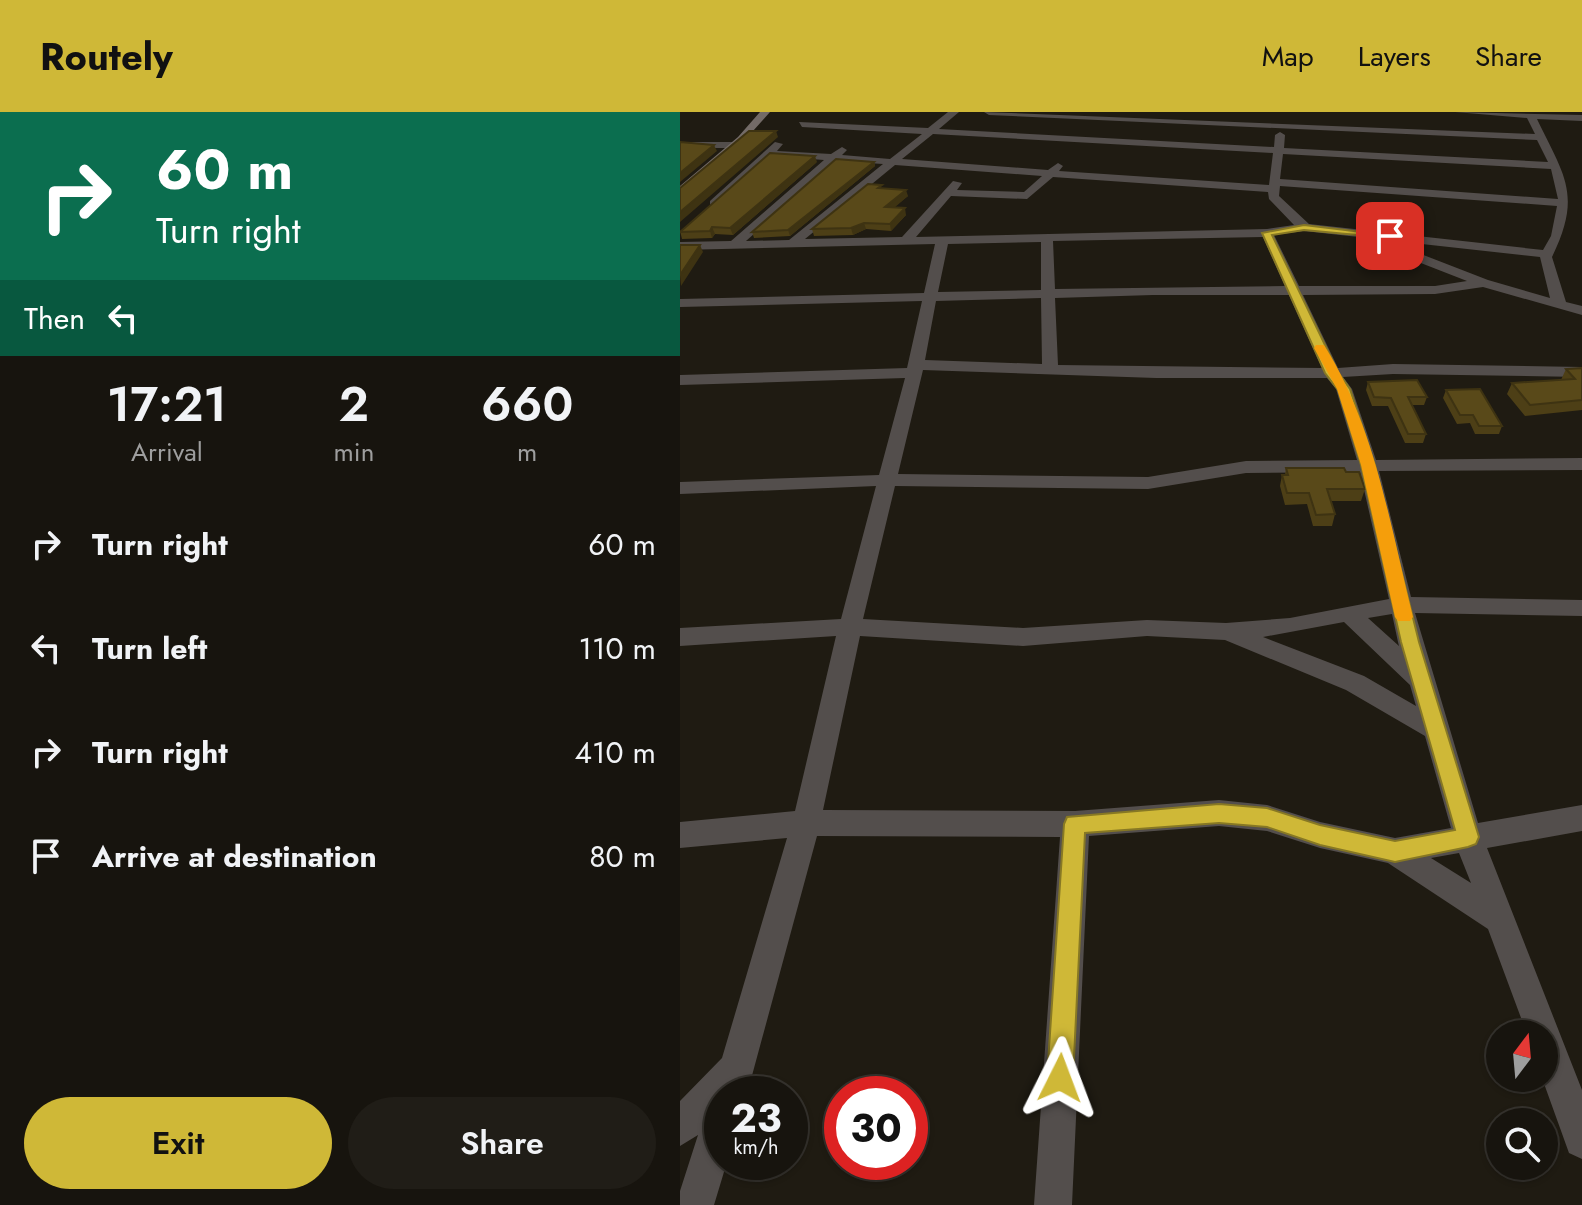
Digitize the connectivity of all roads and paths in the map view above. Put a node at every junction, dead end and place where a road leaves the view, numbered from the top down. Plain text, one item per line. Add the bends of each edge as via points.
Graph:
1 (765, 112) edge
2 (817, 112) edge
3 (886, 112) edge
4 (954, 112) edge
5 (989, 112) edge
6 (1277, 112) edge
7 (1460, 112) edge
8 (1028, 113) edge
9 (1487, 113) edge
10 (1102, 115) edge
11 (1531, 116) junction
12 (1577, 116) edge
13 (1172, 117) edge
14 (870, 127) junction
15 (1280, 127) junction
16 (932, 130) junction
17 (793, 131) junction
18 (858, 136) dead end
19 (1006, 136) junction
20 (1540, 137) junction
21 (1080, 140) junction
22 (1156, 144) junction
23 (680, 145) edge
24 (734, 145) junction
25 (847, 146) dead end
26 (994, 146) dead end
27 (1279, 150) junction
28 (1071, 151) dead end
29 (768, 153) junction
30 (1148, 155) dead end
31 (835, 156) junction
32 (983, 156) dead end
33 (893, 160) junction
34 (1062, 161) dead end
35 (1556, 166) junction
36 (971, 167) junction
37 (1141, 167) dead end
38 (1052, 172) junction
39 (1134, 178) junction
40 (1273, 186) junction
41 (680, 192) edge
42 (948, 193) junction
43 (1566, 203) junction
44 (707, 209) edge
45 (1304, 227) junction
46 (1267, 233) junction
47 (1047, 238) junction
48 (942, 240) junction
49 (906, 241) junction
50 (792, 244) junction
51 (734, 245) junction
52 (680, 246) edge
53 (1547, 255) junction
54 (1491, 272) junction
55 (1294, 292) junction
56 (1046, 293) junction
57 (930, 296) junction
58 (680, 303) edge
59 (1559, 304) junction
60 (1582, 311) edge
61 (915, 369) junction
62 (1050, 370) junction
63 (1582, 372) edge
64 (1332, 373) junction
65 (680, 380) edge
66 (1582, 464) edge
67 (1368, 465) junction
68 (888, 480) junction
69 (680, 488) edge
70 (1401, 605) junction
71 (1582, 608) edge
72 (1348, 613) junction
73 (850, 627) junction
74 (1226, 632) junction
75 (680, 637) edge
76 (1422, 681) junction
77 (1437, 730) junction
78 (1582, 818) edge
79 (806, 823) junction
80 (1075, 824) junction
81 (680, 835) edge
82 (1468, 837) junction
83 (1395, 851) junction
84 (1501, 920) junction
85 (1539, 1020) edge
86 (1558, 1073) edge
87 (734, 1076) edge
88 (704, 1106) edge
89 (680, 1128) edge
90 (1582, 1140) edge
91 (704, 1176) edge
92 (695, 1205) edge
93 (1053, 1205) edge

1 - 24 street
2 - 17 street
3 - 14 street
4 - 16 street
5 - 8 street
6 - 15 street
7 - 9 street
8 - 10 street
8 - 19 street
9 - 11 street
10 - 13 street
10 - 21 street
11 - 12 street
11 - 20 street
13 - 15 street
13 - 22 street
14 - 16 street
14 - 17 street
14 - 18 street
15 - 20 street via 1400,126
15 - 27 street
16 - 19 street
16 - 33 street
17 - 29 street
19 - 21 street
19 - 26 street
20 - 35 street
21 - 22 street
21 - 28 street
22 - 27 street
22 - 30 street
23 - 24 street
24 - 41 street
25 - 31 street
27 - 35 street
27 - 40 street
29 - 31 street
29 - 44 street
31 - 33 street
31 - 51 street
32 - 36 street
33 - 36 street
33 - 50 street
34 - 38 street
35 - 43 street
36 - 38 street
36 - 42 street
37 - 39 street
38 - 39 street
38 - 42 street via 1027,196
39 - 40 street
40 - 43 street
40 - 45 street via 1273,197
42 - 49 street
43 - 53 street via 1564,235
45 - 46 street
45 - 53 street
45 - 54 street via 1413,253 1454,271
46 - 47 street
46 - 55 street
47 - 48 street
47 - 56 street
48 - 49 street
48 - 57 street
49 - 50 street
50 - 51 street
51 - 52 street
53 - 54 street
53 - 59 street
54 - 55 street via 1435,290
54 - 59 street
55 - 56 street
55 - 64 street
56 - 57 street
56 - 62 street
57 - 58 street
57 - 61 street
59 - 60 street
61 - 62 street
61 - 65 street
61 - 68 street
62 - 64 street
63 - 64 street
64 - 67 street via 1344,389
66 - 67 street
67 - 68 street via 1246,467 1148,483
67 - 70 street
68 - 69 street
68 - 73 street
70 - 71 street
70 - 72 street
70 - 76 street
72 - 74 street
72 - 76 street
73 - 74 street via 1023,637 1147,628
73 - 75 street
73 - 79 street
74 - 77 street via 1355,683
76 - 77 street
77 - 82 street
78 - 82 street
79 - 80 street
79 - 81 street
79 - 87 street
80 - 83 street via 1219,813 1267,818
80 - 93 street
82 - 83 street
82 - 84 street
83 - 84 street
84 - 85 street
86 - 90 street
88 - 89 street
91 - 92 street

